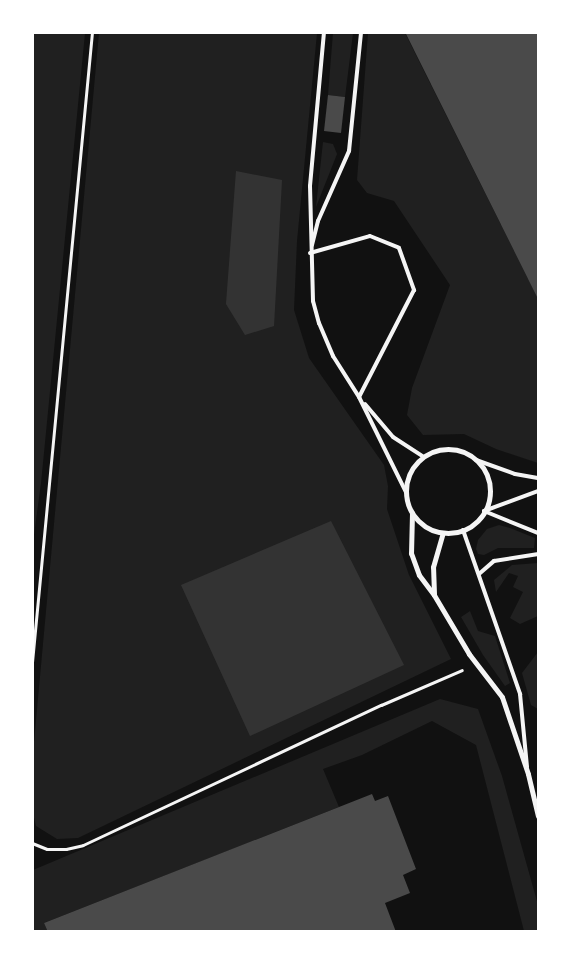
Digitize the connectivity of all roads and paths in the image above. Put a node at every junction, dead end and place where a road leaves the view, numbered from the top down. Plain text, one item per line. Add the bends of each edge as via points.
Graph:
1 (92, 32) edge
2 (324, 32) edge
3 (361, 32) edge
4 (310, 252) junction
5 (359, 397) junction
6 (424, 457) junction
7 (476, 460) junction
8 (538, 478) edge
9 (538, 491) edge
10 (406, 492) junction
11 (484, 512) junction
12 (412, 513) junction
13 (463, 530) junction
14 (443, 533) junction
15 (538, 533) edge
16 (538, 554) edge
17 (479, 574) junction
18 (434, 595) junction
19 (32, 662) edge
20 (476, 664) junction
21 (528, 774) junction
22 (538, 816) edge
23 (32, 843) edge

1 - 19 path
2 - 4 lane via 310,186
3 - 4 lane via 349,151 318,221
4 - 5 lane via 313,301 319,323 333,356
4 - 5 lane via 370,236 399,248 414,290
5 - 6 lane via 392,437
5 - 10 lane
6 - 7 street via 450,449 464,452
6 - 10 street via 410,472
7 - 8 lane via 515,474
7 - 11 street via 485,471 489,484
9 - 11 lane
10 - 12 street
11 - 13 street
11 - 15 lane
12 - 14 street via 420,523
12 - 18 street via 411,553 419,576
13 - 14 street
13 - 17 lane
14 - 18 street via 433,567
16 - 17 lane via 494,561
17 - 21 lane via 520,694
18 - 20 street
20 - 21 street via 502,697
20 - 23 path via 82,845 47,849
21 - 22 street

